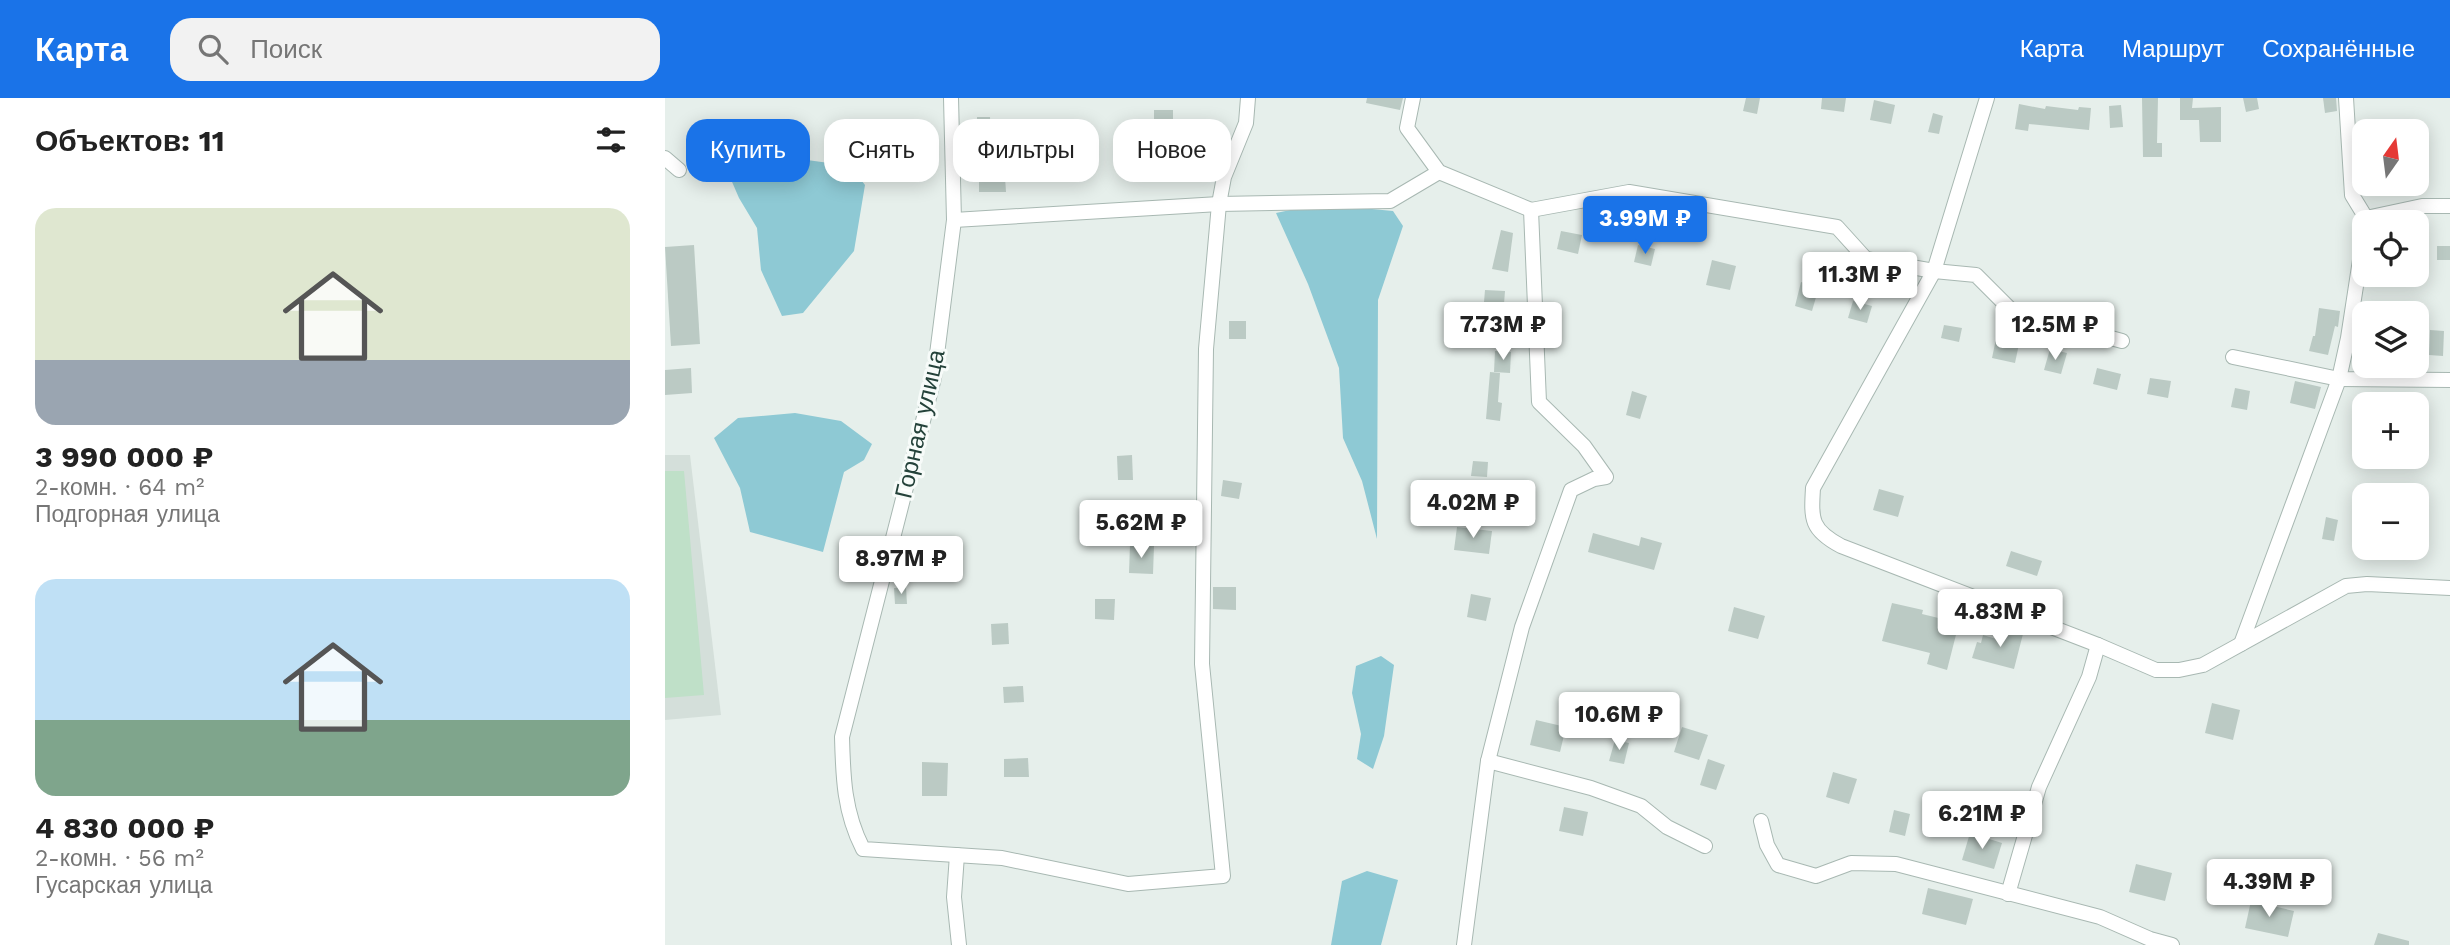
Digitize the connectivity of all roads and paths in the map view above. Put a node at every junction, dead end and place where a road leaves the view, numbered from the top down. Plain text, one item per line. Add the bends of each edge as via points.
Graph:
1 (951, 98) edge
2 (1248, 98) edge
3 (1413, 98) edge
4 (1987, 98) edge
5 (2346, 98) edge
6 (665, 158) edge
7 (679, 170) dead end
8 (1439, 172) junction
9 (1219, 204) junction
10 (2450, 206) edge
11 (1531, 210) junction
12 (2360, 210) edge
13 (2405, 210) edge
14 (954, 220) junction
15 (1934, 271) junction
16 (2356, 287) edge
17 (2122, 341) dead end
18 (2234, 357) dead end
19 (2339, 379) junction
20 (2450, 380) edge
21 (2450, 587) edge
22 (2241, 644) junction
23 (2098, 645) junction
24 (1488, 761) junction
25 (1761, 821) dead end
26 (1706, 846) dead end
27 (957, 855) junction
28 (2008, 894) junction
29 (959, 945) edge
30 (1464, 945) edge
31 (2172, 945) edge

1 - 14 street, Горная улица
2 - 9 street via 1246,123 1224,177
3 - 8 street via 1407,128
4 - 15 street
5 - 12 street via 2352,195
6 - 7 street
8 - 9 street via 1389,201
8 - 11 street
9 - 14 street
9 - 27 street via 1206,349 1202,664 1223,876 1128,884 1002,858
10 - 13 street
11 - 15 street via 1629,192 1837,227 1865,259
11 - 24 street via 1539,402 1584,446 1606,477 1571,491 1522,627
14 - 27 street, Горная улица via 934,378 842,737 843,783 852,827 863,849
15 - 17 street via 1976,275 2012,311
15 - 23 street via 1813,488 1812,517 1825,537 1841,546
16 - 19 street
18 - 19 street
19 - 20 street
19 - 22 street
21 - 22 street via 2346,586
22 - 23 street via 2203,665 2179,670 2156,670
23 - 28 street via 2089,677 2039,787
24 - 26 street via 1641,806 1667,827
24 - 30 street
25 - 28 street via 1778,865 1816,876 1851,863 1896,864
27 - 29 street via 954,897
28 - 31 street via 2100,917

